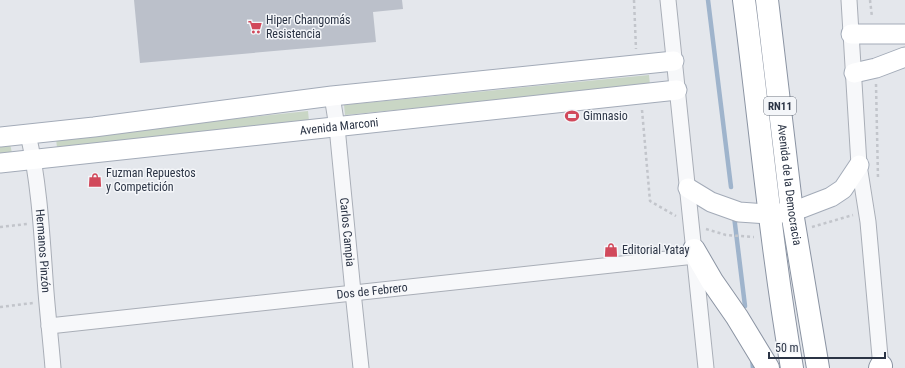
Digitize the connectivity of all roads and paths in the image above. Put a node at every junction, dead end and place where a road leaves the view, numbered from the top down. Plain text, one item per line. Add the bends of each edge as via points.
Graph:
1 (634, 0) edge
2 (668, 0) edge
3 (744, 0) edge
4 (767, 0) edge
5 (849, 0) edge
6 (870, 0) edge
7 (873, 33) junction
8 (851, 34) junction
9 (905, 34) edge
10 (905, 57) edge
11 (674, 61) junction
12 (636, 65) junction
13 (876, 68) junction
14 (854, 73) junction
15 (677, 90) junction
16 (640, 94) junction
17 (332, 96) junction
18 (337, 127) junction
19 (28, 134) junction
20 (0, 137) edge
21 (34, 160) junction
22 (0, 163) edge
23 (859, 165) junction
24 (878, 185) dead end
25 (688, 188) junction
26 (866, 211) junction
27 (41, 222) junction
28 (794, 222) junction
29 (692, 224) junction
30 (771, 225) junction
31 (0, 227) edge
32 (694, 253) junction
33 (353, 292) junction
34 (47, 302) junction
35 (0, 307) edge
36 (50, 326) junction
37 (53, 368) edge
38 (361, 368) edge
39 (706, 368) edge
40 (768, 368) edge
41 (792, 368) edge
42 (818, 368) edge
43 (883, 368) edge

1 - 12 path
2 - 11 street
3 - 30 highway, Avenida de la Democracia / RN11
4 - 28 highway, Avenida de la Democracia / RN11
5 - 8 street
6 - 7 path
7 - 8 main road
7 - 9 main road
8 - 14 street
10 - 13 main road
11 - 12 main road
11 - 15 street
12 - 17 main road
13 - 14 main road
13 - 24 path
14 - 23 street
15 - 16 main road, Avenida Marconi
15 - 25 street
16 - 18 main road, Avenida Marconi
16 - 29 path via 650,201
17 - 18 street, Carlos Campia
17 - 19 main road
18 - 21 main road, Avenida Marconi
18 - 33 street, Carlos Campia
19 - 20 main road
19 - 21 street, Hermanos Pinzón
21 - 22 main road, Avenida Marconi
21 - 27 street, Hermanos Pinzón
23 - 26 street
23 - 28 main road via 843,189
25 - 29 street
25 - 30 main road via 711,202
26 - 28 path
26 - 43 street
27 - 31 path
27 - 34 street, Hermanos Pinzón
28 - 30 main road
28 - 42 highway, Avenida de la Democracia / RN11
29 - 30 path via 726,235 752,238
29 - 32 street
30 - 41 highway, Avenida de la Democracia / RN11
32 - 33 street, Dos de Febrero
32 - 39 street
32 - 40 highway
33 - 36 street, Dos de Febrero
33 - 38 street, Carlos Campia
34 - 35 path
34 - 36 street, Hermanos Pinzón
36 - 37 street, Hermanos Pinzón

